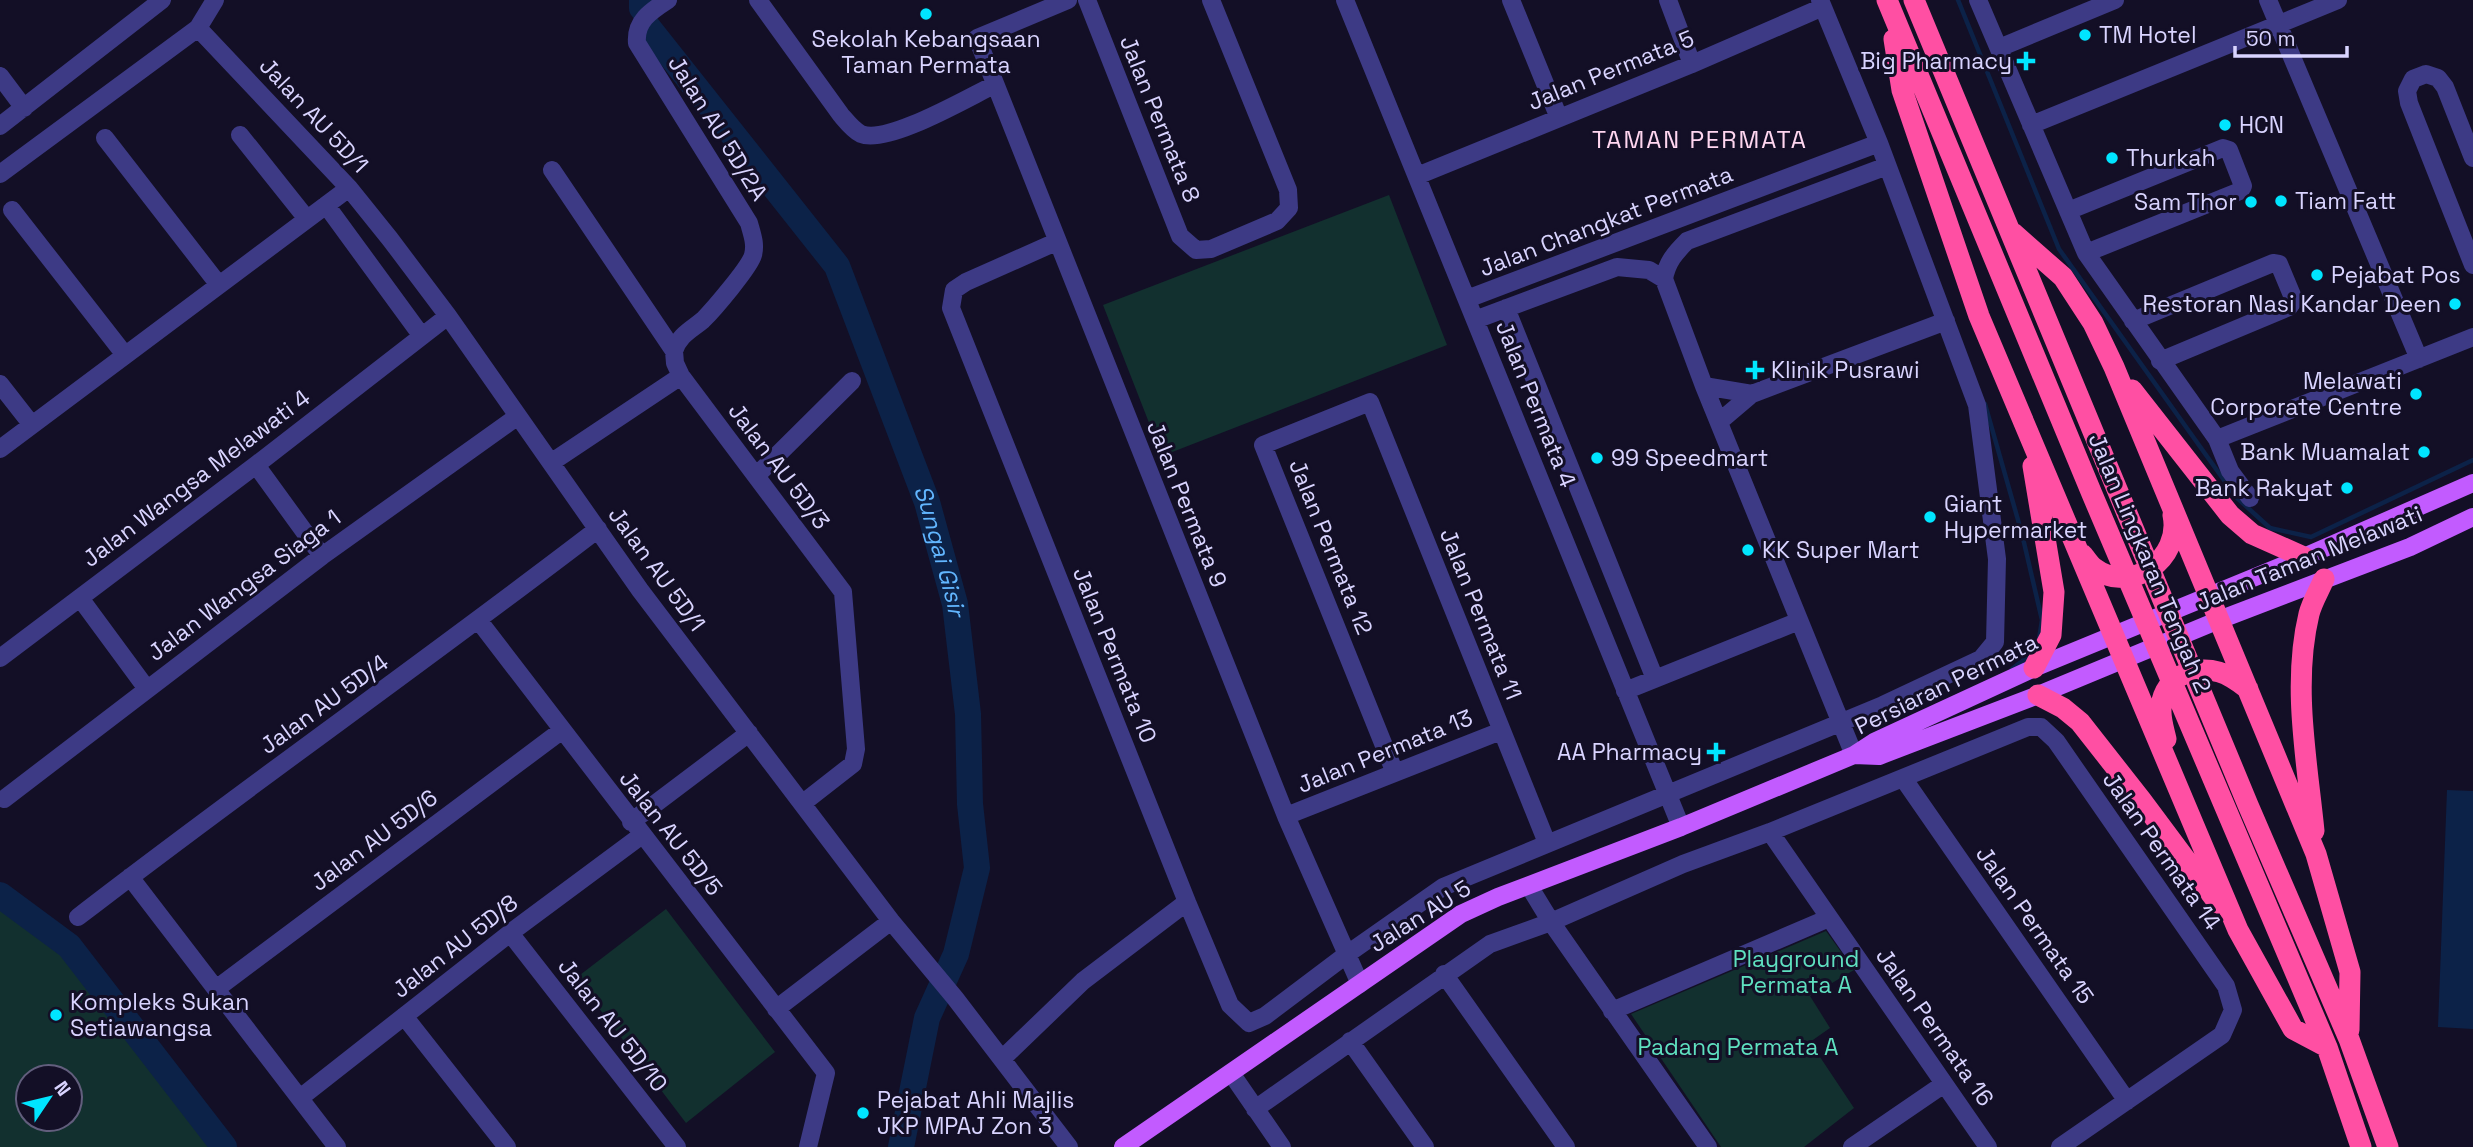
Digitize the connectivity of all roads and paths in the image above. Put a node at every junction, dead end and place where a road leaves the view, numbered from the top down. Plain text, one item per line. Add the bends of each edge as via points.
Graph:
1 (162, 0) edge
2 (215, 0) edge
3 (668, 0) edge
4 (758, 0) edge
5 (1068, 0) edge
6 (1087, 0) edge
7 (1211, 0) edge
8 (1345, 0) edge
9 (1510, 0) edge
10 (1668, 0) edge
11 (1914, 0) edge
12 (1978, 0) edge
13 (2115, 0) edge
14 (2268, 0) edge
15 (2338, 0) edge
16 (1887, 1) edge
17 (1822, 4) edge
18 (2073, 8) edge
19 (2278, 24) junction
20 (198, 28) junction
21 (1999, 48) junction
22 (1692, 64) junction
23 (0, 76) edge
24 (993, 85) junction
25 (24, 108) junction
26 (1559, 118) junction
27 (2031, 125) junction
28 (0, 126) edge
29 (240, 135) dead end
30 (105, 138) dead end
31 (1879, 143) junction
32 (2473, 158) edge
33 (1887, 166) junction
34 (552, 170) dead end
35 (0, 174) edge
36 (1417, 176) junction
37 (349, 188) junction
38 (326, 205) junction
39 (12, 209) dead end
40 (2068, 211) junction
41 (307, 219) junction
42 (2009, 229) junction
43 (1056, 242) junction
44 (2086, 253) junction
45 (2473, 265) edge
46 (1664, 279) junction
47 (219, 285) junction
48 (1467, 299) junction
49 (1506, 308) junction
50 (448, 316) junction
51 (1475, 320) junction
52 (1946, 321) junction
53 (2133, 321) junction
54 (421, 335) junction
55 (2473, 337) edge
56 (674, 351) junction
57 (125, 355) junction
58 (2418, 359) junction
59 (2160, 361) junction
60 (2114, 367) junction
61 (681, 376) junction
62 (852, 380) dead end
63 (0, 384) edge
64 (1704, 386) junction
65 (1752, 394) junction
66 (1370, 402) joint
67 (518, 416) junction
68 (1719, 422) junction
69 (32, 425) junction
70 (2028, 430) junction
71 (2217, 439) junction
72 (0, 449) edge
73 (552, 462) junction
74 (256, 465) junction
75 (757, 476) junction
76 (2473, 483) edge
77 (2250, 498) dead end
78 (2171, 503) junction
79 (2473, 517) edge
80 (598, 529) junction
81 (2076, 545) junction
82 (322, 556) junction
83 (2304, 557) junction
84 (2324, 579) junction
85 (2209, 596) junction
86 (80, 598) junction
87 (2219, 620) junction
88 (479, 621) junction
89 (1799, 621) junction
90 (2113, 635) junction
91 (0, 659) edge
92 (2124, 660) junction
93 (2034, 668) junction
94 (1655, 679) junction
95 (147, 689) junction
96 (2248, 689) junction
97 (1625, 691) junction
98 (2038, 695) junction
99 (1840, 722) junction
100 (561, 731) junction
101 (1502, 731) junction
102 (749, 733) junction
103 (1854, 755) junction
104 (2170, 770) junction
105 (1395, 773) junction
106 (1903, 778) junction
107 (1668, 795) junction
108 (4, 799) dead end
109 (803, 803) junction
110 (1286, 816) junction
111 (1681, 827) junction
112 (637, 828) junction
113 (1770, 832) junction
114 (1547, 844) junction
115 (2316, 854) junction
116 (130, 877) junction
117 (1529, 886) junction
118 (1187, 902) junction
119 (78, 917) dead end
120 (1829, 918) junction
121 (891, 921) junction
122 (1551, 922) junction
123 (2238, 930) junction
124 (510, 933) junction
125 (1346, 955) junction
126 (1444, 974) junction
127 (1360, 984) junction
128 (216, 989) junction
129 (776, 1009) junction
130 (1612, 1011) junction
131 (404, 1016) junction
132 (2349, 1039) junction
133 (1350, 1041) junction
134 (2328, 1047) junction
135 (1002, 1059) junction
136 (1231, 1073) junction
137 (1944, 1084) junction
138 (300, 1098) junction
139 (2127, 1101) junction
140 (1255, 1109) junction
141 (337, 1147) edge
142 (506, 1147) edge
143 (677, 1147) edge
144 (808, 1147) edge
145 (1069, 1147) edge
146 (1123, 1147) edge
147 (1282, 1147) edge
148 (1425, 1147) edge
149 (1566, 1147) edge
150 (1708, 1147) edge
151 (1852, 1147) edge
152 (1988, 1147) edge
153 (2060, 1147) edge
154 (2361, 1147) edge
155 (2388, 1147) edge

1 - 25 street
2 - 20 street
3 - 56 street, Jalan AU 5D/2A via 641,22 637,43 750,223 754,242 746,268 710,312 676,342
4 - 24 street via 841,115 862,134 899,131
5 - 24 street, Jalan Permata 9 via 977,38
6 - 7 street, Jalan Permata 8 via 1180,236 1196,250 1211,249 1277,221 1289,208 1288,190
8 - 36 street, Jalan Permata 4
9 - 26 street
10 - 22 street
11 - 42 highway, Jalan Lingkaran Tengah 2
12 - 21 street
13 - 18 street
14 - 19 street
15 - 19 street
16 - 70 highway via 1902,90 1979,316
16 - 134 highway, Jalan Lingkaran Tengah 2
17 - 22 street, Jalan Permata 5
17 - 31 street, Persiaran Permata
18 - 21 street
19 - 27 street
19 - 58 street
20 - 35 street
20 - 37 street, Jalan AU 5D/1
21 - 27 street
22 - 26 street, Jalan Permata 5
23 - 25 street
24 - 43 street, Jalan Permata 9
25 - 28 street
26 - 36 street, Jalan Permata 5
27 - 40 street
29 - 41 street
30 - 47 street
31 - 33 street, Persiaran Permata
31 - 48 street, Jalan Changkat Permata
32 - 45 street via 2445,87 2426,74 2413,79 2407,91 2409,103
33 - 46 street, Jalan Changkat Permata via 1687,240 1671,258
33 - 52 street, Persiaran Permata
34 - 56 street, Jalan AU 5D/3
36 - 48 street, Jalan Permata 4
37 - 38 street
37 - 50 street, Jalan AU 5D/1
38 - 41 street
38 - 54 street
39 - 57 street
40 - 44 street
40 - 44 street via 2229,150 2243,186 2240,191
41 - 47 street
42 - 60 highway via 2063,277
42 - 132 highway, Jalan Lingkaran Tengah 2
43 - 110 street, Jalan Permata 9
43 - 118 street, Jalan Permata 10 via 966,282 954,290 951,308
44 - 53 street
46 - 49 street, Jalan Changkat Permata via 1651,270 1618,267
46 - 64 street
47 - 57 street
48 - 51 street, Jalan Permata 4
49 - 51 street, Jalan Changkat Permata
49 - 94 street
50 - 54 street, Jalan Wangsa Melawati 4
50 - 67 street, Jalan AU 5D/1
51 - 97 street, Jalan Permata 4
52 - 65 street
52 - 99 street, Persiaran Permata via 1977,405 1997,559 1995,642 1981,659
53 - 59 street
53 - 59 street via 2273,262 2279,264 2294,300 2289,307
54 - 74 street, Jalan Wangsa Melawati 4
55 - 58 street
56 - 61 street, Jalan AU 5D/3
57 - 69 street
58 - 71 street
59 - 71 street
60 - 78 highway
60 - 83 highway via 2230,515 2252,534
61 - 73 street
61 - 75 street, Jalan AU 5D/3
62 - 75 street
63 - 69 street
64 - 65 street
64 - 68 street
65 - 68 street
66 - 101 street, Jalan Permata 11
66 - 105 street, Jalan Permata 12 via 1263,445
67 - 73 street, Jalan AU 5D/1
67 - 82 street, Jalan Wangsa Siaga 1
68 - 89 street
69 - 72 street
70 - 81 highway
70 - 93 highway via 2054,592 2051,635
71 - 77 street via 2230,471
73 - 80 street, Jalan AU 5D/1
74 - 82 street
74 - 86 street, Jalan Wangsa Melawati 4
75 - 109 street, Jalan AU 5D/3 via 843,592 856,749 853,764
76 - 83 main road, Jalan Taman Melawati
78 - 81 highway via 2172,542 2163,559 2148,572 2110,576 2093,568
78 - 85 highway
79 - 84 main road, Jalan Taman Melawati
80 - 88 street, Jalan AU 5D/4
80 - 102 street, Jalan AU 5D/1
81 - 90 highway
82 - 95 street, Jalan Wangsa Siaga 1
83 - 85 main road, Jalan Taman Melawati
84 - 87 main road, Jalan Taman Melawati
84 - 115 highway via 2309,611 2302,650 2302,702
85 - 87 highway
85 - 90 main road, Persiaran Permata
86 - 91 street, Jalan Wangsa Melawati 4
86 - 95 street
87 - 92 main road, Jalan Taman Melawati
87 - 96 highway
88 - 100 street, Jalan AU 5D/5
88 - 116 street, Jalan AU 5D/4
89 - 94 street
89 - 99 street
90 - 92 highway
90 - 93 main road, Persiaran Permata
92 - 98 main road, Persiaran Permata
92 - 104 highway
93 - 103 main road, Persiaran Permata
94 - 97 street
95 - 108 street, Jalan Wangsa Siaga 1
96 - 104 highway via 2228,675 2199,669 2182,673 2168,685 2161,712
96 - 115 highway
97 - 107 street, Jalan Permata 4
98 - 103 main road, Persiaran Permata via 1879,756
98 - 123 highway via 2080,722
99 - 103 street
99 - 107 street, Persiaran Permata
100 - 112 street, Jalan AU 5D/5
100 - 128 street, Jalan AU 5D/6
101 - 105 street, Jalan Permata 13
101 - 114 street, Jalan Permata 11
102 - 109 street, Jalan AU 5D/1
102 - 112 street, Jalan AU 5D/8
103 - 111 main road, Jalan AU 5
104 - 123 highway
105 - 110 street, Jalan Permata 13
106 - 113 street
106 - 139 street, Jalan Permata 15
106 - 139 street, Jalan Permata 14 via 2028,727 2040,727 2056,741 2226,986 2233,1010 2222,1035
107 - 111 street, Jalan Permata 4
107 - 114 street, Persiaran Permata
109 - 121 street, Jalan AU 5D/1
110 - 125 street, Jalan Permata 9
111 - 117 main road, Jalan AU 5
112 - 124 street, Jalan AU 5D/8
112 - 129 street, Jalan AU 5D/5
113 - 120 street, Jalan Permata 16
113 - 122 street
114 - 125 street, Persiaran Permata via 1443,887
115 - 132 highway via 2350,972
116 - 119 street, Jalan AU 5D/4
116 - 128 street
117 - 122 street
117 - 127 main road, Jalan AU 5 via 1461,914
118 - 125 street, Jalan Permata 10 via 1230,1005 1249,1023
118 - 135 street via 1083,981
120 - 130 street
120 - 137 street, Jalan Permata 16
121 - 129 street
121 - 135 street, Jalan AU 5D/1
122 - 126 street via 1490,943
122 - 130 street
123 - 134 highway via 2293,1029
124 - 131 street, Jalan AU 5D/8
124 - 143 street, Jalan AU 5D/10
125 - 127 street, Jalan Permata 9
126 - 133 street
126 - 149 street
127 - 136 main road, Jalan AU 5
128 - 138 street
129 - 144 street, Jalan AU 5D/5 via 826,1073
130 - 150 street
131 - 138 street, Jalan AU 5D/8
131 - 142 street
132 - 155 highway, Jalan Lingkaran Tengah 2
133 - 140 street
133 - 148 street
134 - 154 highway, Jalan Lingkaran Tengah 2
135 - 145 street, Jalan AU 5D/1
136 - 140 street
136 - 146 main road, Jalan AU 5
137 - 151 street
137 - 152 street, Jalan Permata 16
138 - 141 street
139 - 153 street
140 - 147 street

